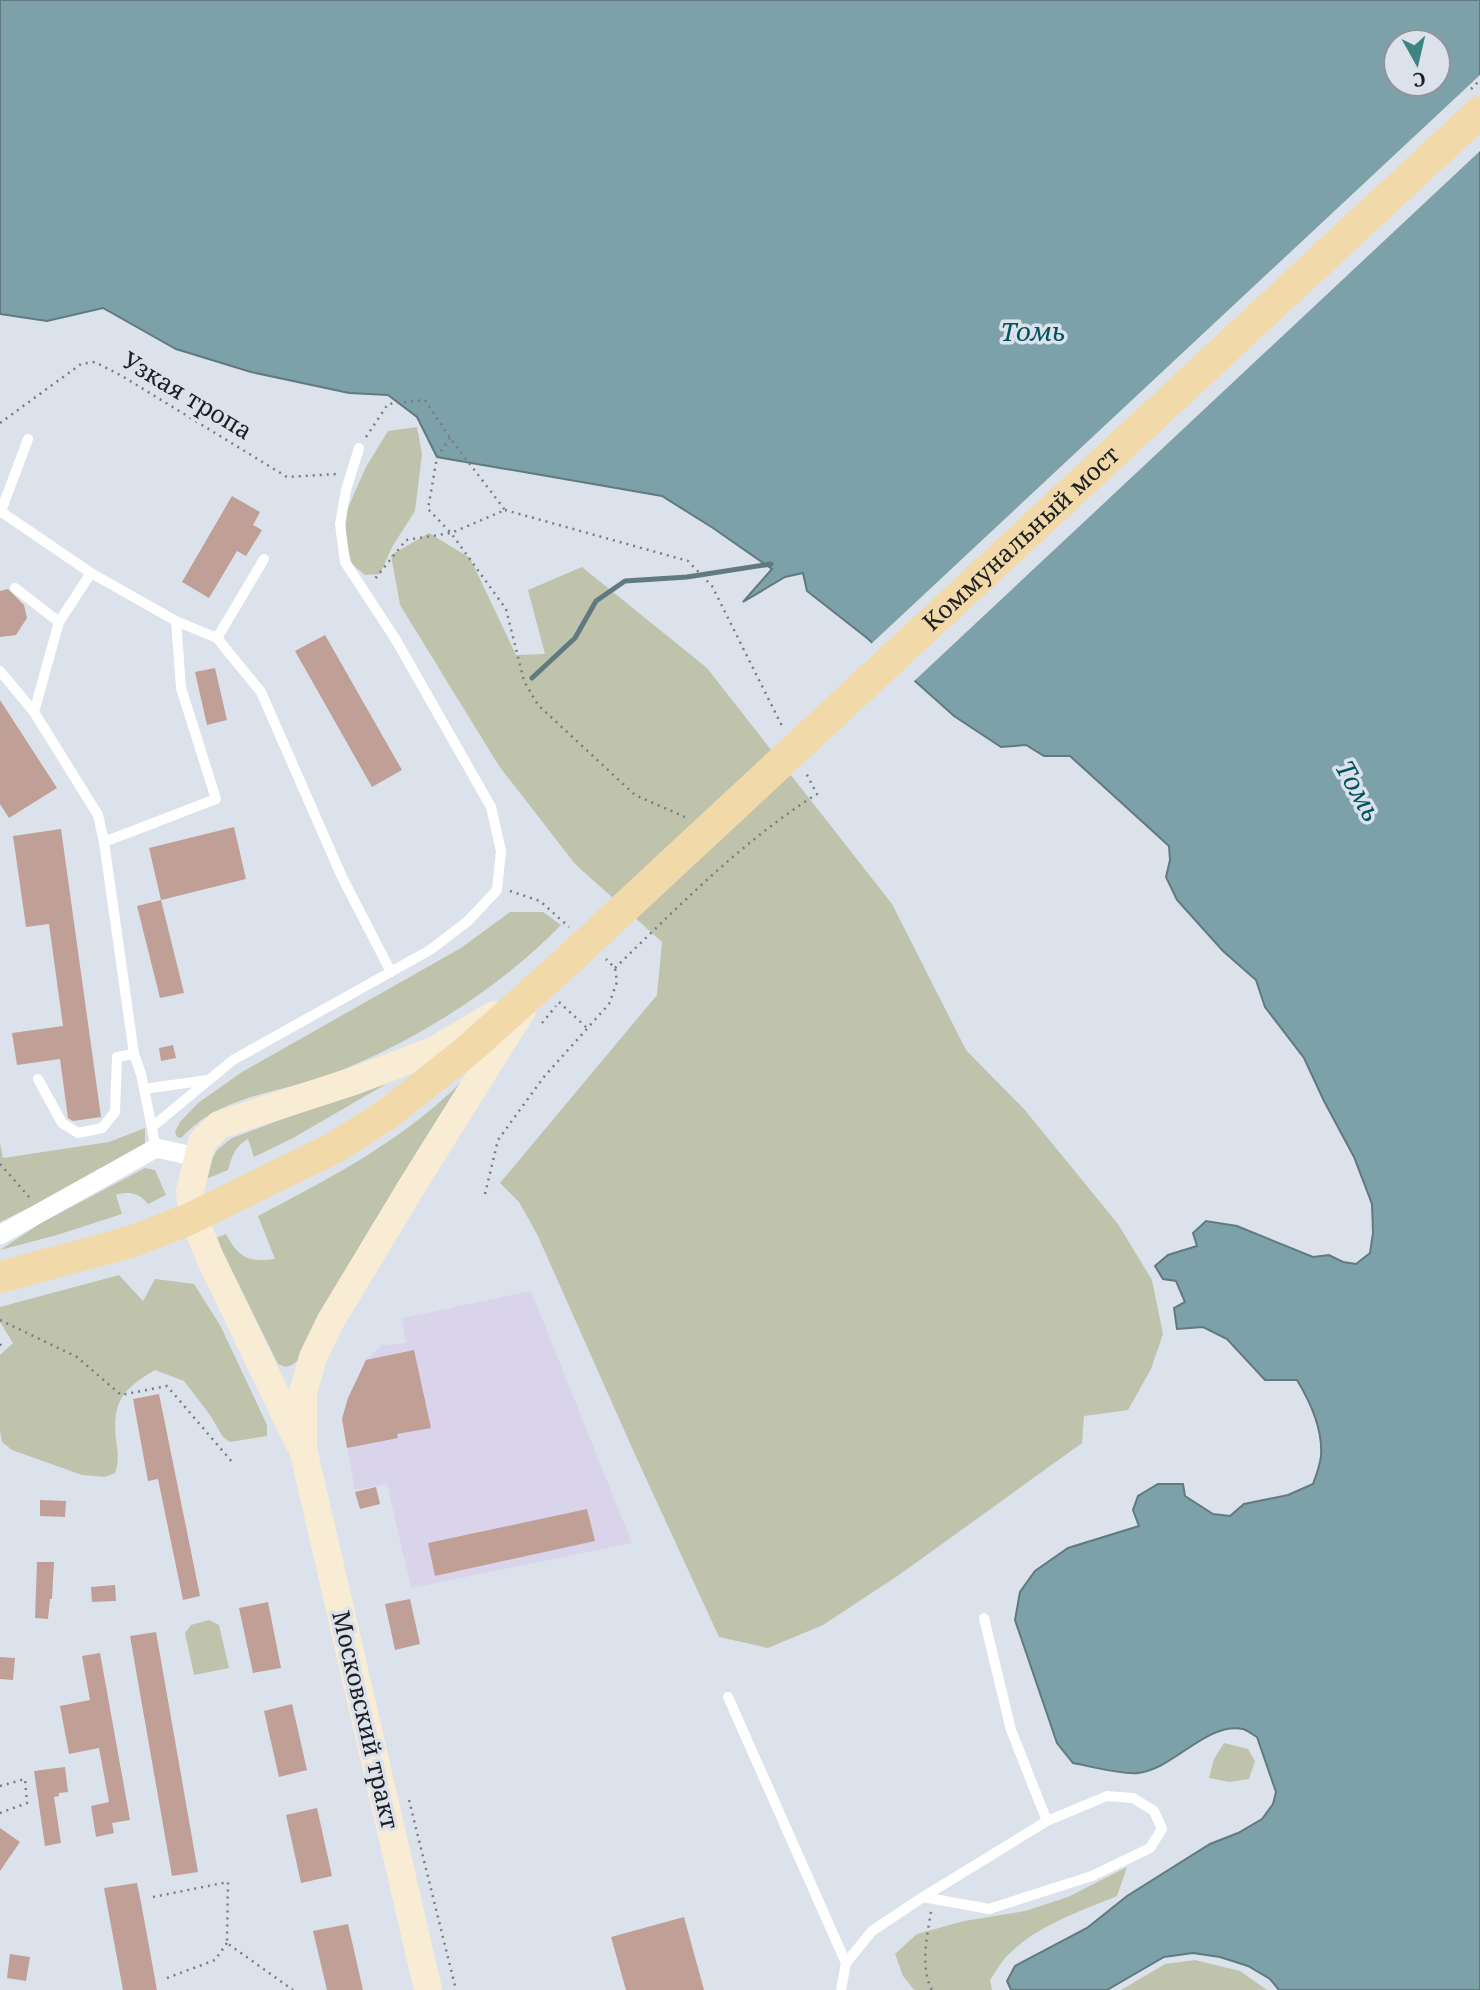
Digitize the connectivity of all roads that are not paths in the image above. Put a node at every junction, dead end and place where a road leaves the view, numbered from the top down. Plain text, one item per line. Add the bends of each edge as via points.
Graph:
1 (1480, 112) edge
2 (28, 439) dead end
3 (359, 448) road end
4 (1, 511) edge
5 (264, 559) dead end
6 (91, 573) junction
7 (15, 588) dead end
8 (176, 621) junction
9 (59, 622) junction
10 (217, 638) junction
11 (0, 671) edge
12 (34, 712) junction
13 (104, 842) junction
14 (391, 972) junction
15 (547, 996) junction
16 (134, 1054) junction
17 (38, 1079) dead end
18 (208, 1080) junction
19 (144, 1089) junction
20 (152, 1127) junction
21 (156, 1148) junction
22 (197, 1157) junction
23 (0, 1235) edge
24 (0, 1277) edge
25 (303, 1449) junction
26 (984, 1618) dead end
27 (728, 1697) dead end
28 (1047, 1821) junction
29 (928, 1898) junction
30 (846, 1963) junction
31 (428, 1990) edge
32 (841, 1990) edge

1 - 15 main road, Коммунальный мост
2 - 4 lane
3 - 14 lane via 340,524 345,562 397,640 491,807 501,851 497,890 468,921
4 - 6 lane
5 - 10 lane
6 - 8 lane
6 - 9 lane
7 - 9 lane
8 - 10 lane
8 - 13 lane via 181,688 216,799
9 - 12 lane
10 - 14 lane via 261,692 342,877
11 - 12 lane
12 - 13 lane via 98,815
13 - 16 lane
14 - 18 lane via 233,1060
15 - 22 main road via 435,1050 219,1125 202,1142
15 - 24 main road, Коммунальный мост via 334,1148 187,1220
15 - 25 main road via 482,1073 330,1322 303,1392
16 - 17 lane via 117,1057 115,1112 102,1128 78,1132 62,1123
16 - 19 lane
18 - 19 lane
18 - 20 lane
19 - 20 lane
20 - 21 lane
21 - 22 street
21 - 23 street
22 - 25 main road via 190,1191 192,1213
25 - 31 main road, Московский тракт
26 - 28 lane via 1011,1730
27 - 30 lane
28 - 29 lane
28 - 29 lane via 1107,1796 1133,1798 1154,1811 1161,1829 1150,1848 1092,1876 989,1909
29 - 30 lane via 872,1931
30 - 32 lane

